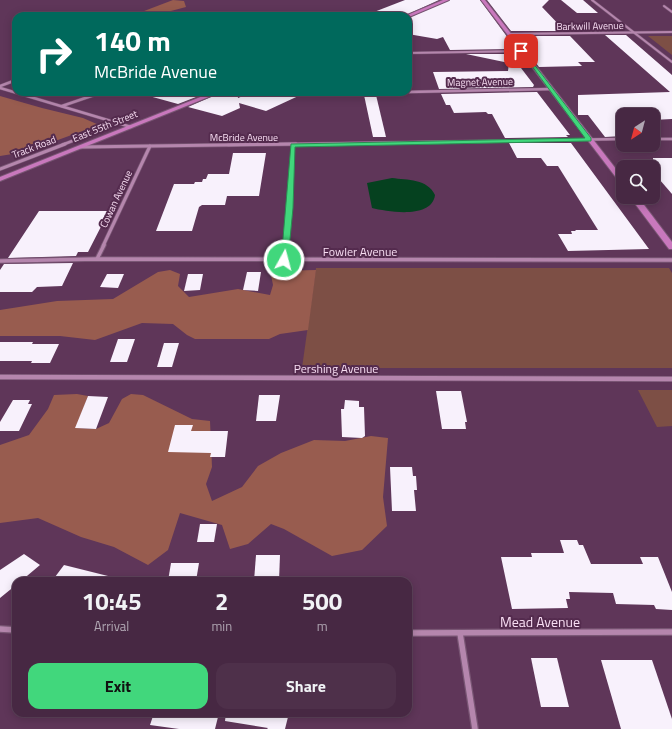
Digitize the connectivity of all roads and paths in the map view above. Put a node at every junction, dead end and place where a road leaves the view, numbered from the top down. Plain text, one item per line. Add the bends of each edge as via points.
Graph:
1 (447, 0) edge
2 (483, 0) edge
3 (592, 0) edge
4 (664, 6) dead end
5 (672, 12) edge
6 (412, 14) edge
7 (632, 32) junction
8 (672, 32) edge
9 (509, 34) junction
10 (521, 51) junction
11 (412, 53) edge
12 (672, 62) edge
13 (12, 82) edge
14 (0, 87) edge
15 (551, 89) junction
16 (12, 91) edge
17 (412, 92) edge
18 (29, 96) edge
19 (91, 96) edge
20 (208, 96) edge
21 (62, 106) junction
22 (118, 123) junction
23 (131, 127) junction
24 (616, 139) edge
25 (660, 139) edge
26 (672, 139) edge
27 (589, 140) junction
28 (293, 145) junction
29 (150, 146) junction
30 (81, 147) junction
31 (0, 169) edge
32 (616, 174) edge
33 (0, 180) edge
34 (639, 204) edge
35 (672, 247) edge
36 (97, 259) junction
37 (284, 260) junction
38 (672, 260) edge
39 (0, 261) edge
40 (0, 377) edge
41 (672, 378) edge
42 (0, 629) edge
43 (12, 630) edge
44 (672, 632) edge
45 (412, 633) edge
46 (460, 633) junction
47 (475, 729) edge

1 - 6 main road
2 - 9 main road
3 - 7 street
4 - 5 street
7 - 8 street, Barkwill Avenue
7 - 9 street, Barkwill Avenue
7 - 12 street
9 - 10 main road
10 - 11 street
10 - 15 main road
13 - 14 street
14 - 16 street
15 - 17 street, Magnet Avenue
15 - 27 main road
18 - 21 street
19 - 21 street
20 - 23 main road, East 55th Street
21 - 22 street
22 - 23 street
22 - 31 street, Track Road
23 - 30 main road, East 55th Street
24 - 27 street, McBride Avenue
25 - 26 street
27 - 28 street, McBride Avenue
27 - 32 main road
28 - 29 street, McBride Avenue
28 - 37 street
29 - 30 street, McBride Avenue
29 - 36 street, Cowan Avenue
30 - 33 main road, East 55th Street
34 - 35 main road
36 - 37 street, Fowler Avenue
36 - 39 street, Fowler Avenue
37 - 38 street, Fowler Avenue
40 - 41 street, Pershing Avenue
42 - 43 street
44 - 46 street, Mead Avenue
45 - 46 street, Mead Avenue
46 - 47 street

